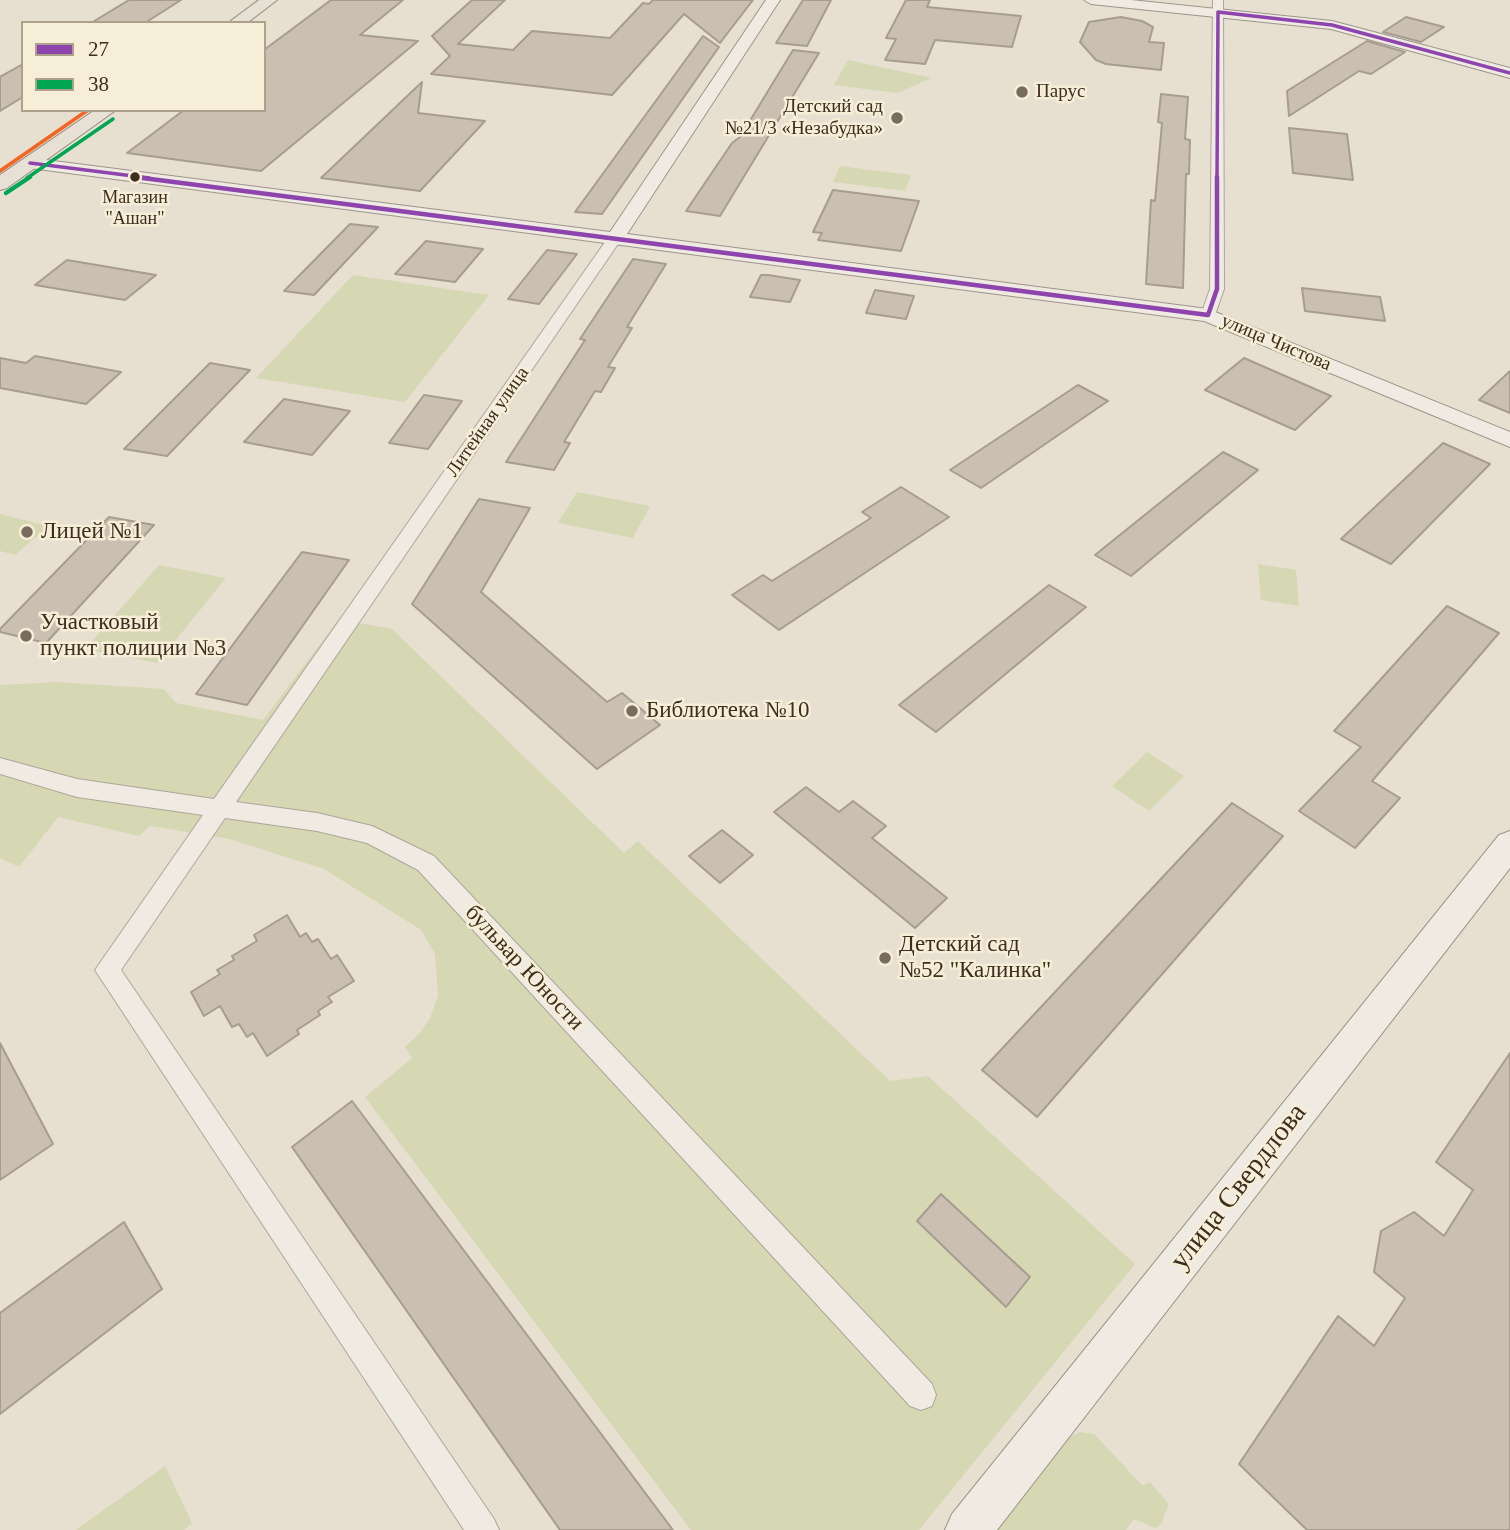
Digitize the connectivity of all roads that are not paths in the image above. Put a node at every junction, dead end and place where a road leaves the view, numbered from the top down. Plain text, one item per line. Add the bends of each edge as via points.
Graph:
1 (269, 0) edge
2 (772, 0) edge
3 (1091, 0) edge
4 (1218, 6) edge
5 (239, 21) edge
6 (1510, 73) edge
7 (104, 112) edge
8 (30, 163) junction
9 (0, 184) edge
10 (615, 238) junction
11 (1208, 315) junction
12 (1510, 440) edge
13 (0, 765) edge
14 (221, 808) junction
15 (1510, 844) edge
16 (921, 1395) dead end
17 (483, 1530) edge
18 (968, 1530) edge

1 - 5 main road
2 - 10 street, Литейная улица
3 - 4 street
4 - 6 street via 1332,25
4 - 11 street via 1217,289
7 - 8 main road
8 - 9 main road
8 - 10 street, улица Чистова
10 - 11 street, улица Чистова
10 - 14 street, Литейная улица
11 - 12 street, улица Чистова
13 - 14 street, бульвар Юности via 77,788
14 - 16 street, бульвар Юности via 372,835 426,863
14 - 17 street, Литейная улица via 107,970
15 - 18 street, улица Свердлова

